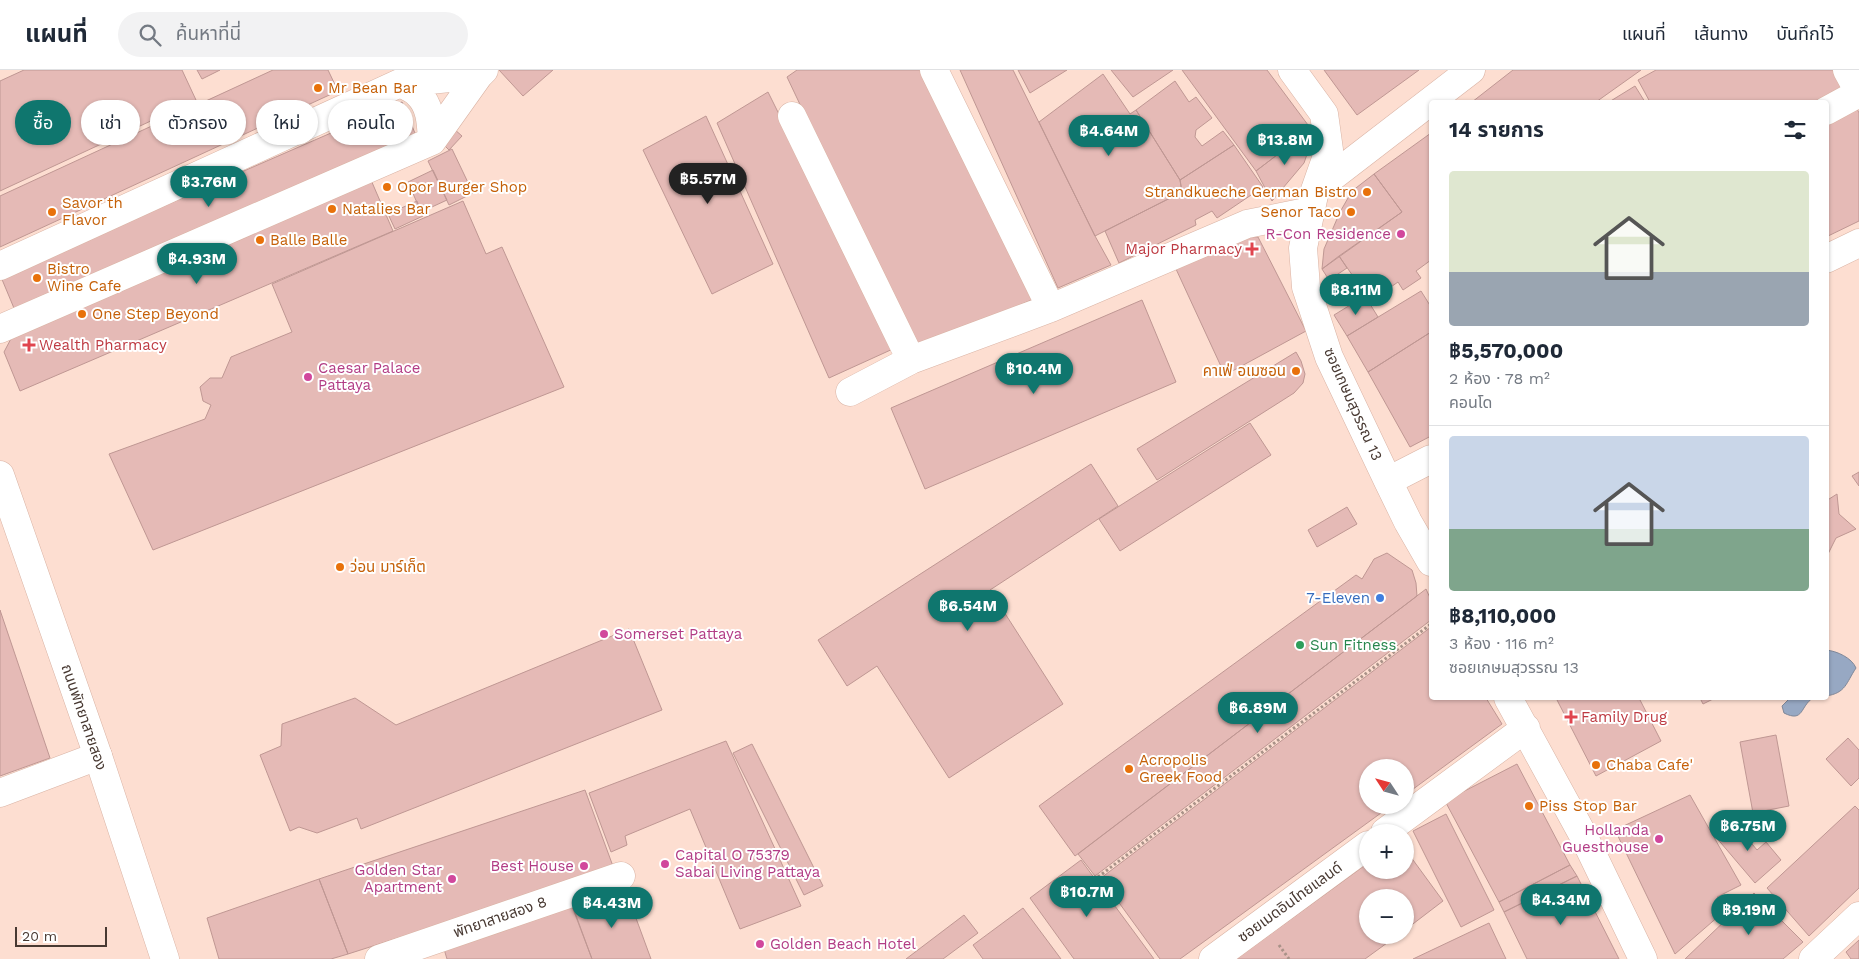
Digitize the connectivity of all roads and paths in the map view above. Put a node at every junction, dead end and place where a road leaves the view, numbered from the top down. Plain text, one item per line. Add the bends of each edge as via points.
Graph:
1 (934, 70) edge
2 (1292, 70) edge
3 (1471, 70) edge
4 (1847, 70) edge
5 (481, 72) edge
6 (400, 83) junction
7 (1859, 93) edge
8 (1435, 100) edge
9 (1429, 105) edge
10 (1829, 109) edge
11 (792, 116) dead end
12 (432, 141) junction
13 (1313, 200) junction
14 (1859, 243) edge
15 (1829, 258) edge
16 (0, 266) edge
17 (1050, 308) junction
18 (0, 329) edge
19 (911, 360) junction
20 (850, 392) dead end
21 (1429, 460) edge
22 (0, 476) edge
23 (1388, 481) junction
24 (1429, 558) edge
25 (1429, 626) edge
26 (1509, 700) edge
27 (1526, 728) junction
28 (98, 756) junction
29 (0, 793) edge
30 (1396, 824) edge
31 (1359, 852) edge
32 (621, 876) dead end
33 (1098, 877) dead end
34 (1859, 916) edge
35 (165, 959) edge
36 (379, 959) edge
37 (1213, 959) edge
38 (1643, 959) edge
39 (1813, 959) edge

1 - 17 street
2 - 13 street, ซอยเกษมสุวรรณ 13 via 1324,114 1329,150
3 - 8 street
4 - 7 street
5 - 6 street
5 - 12 street
6 - 12 street via 418,93 425,104 431,120
6 - 16 street
7 - 10 street
9 - 13 street
11 - 19 street
12 - 18 street
13 - 17 street via 1247,224
13 - 23 street, ซอยเกษมสุวรรณ 13 via 1303,248 1306,287 1329,357
14 - 15 street
17 - 19 street
19 - 20 street
21 - 23 street
22 - 28 street, ถนนพัทยาสายสอง
23 - 24 street, ซอยเกษมสุวรรณ 13
25 - 33 path
26 - 27 street
27 - 30 street
27 - 38 street via 1583,835
28 - 29 street
28 - 35 street, ถนนพัทยาสายสอง
31 - 37 street, ซอยเมดอินไทยแลนด์
32 - 36 street, พัทยาสายสอง 8
34 - 39 street

